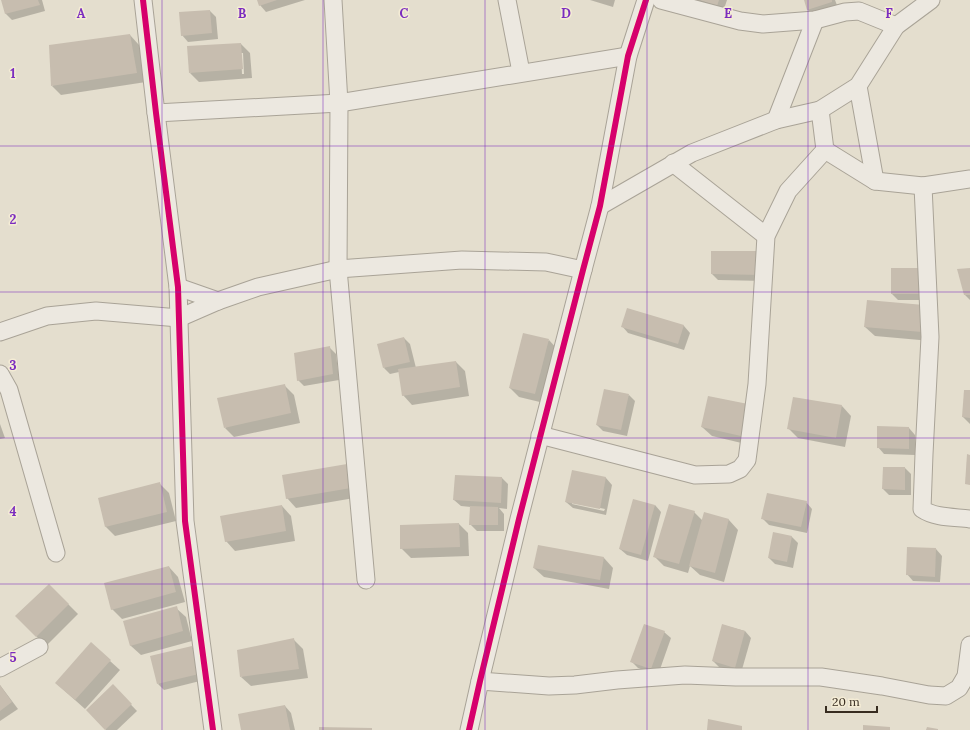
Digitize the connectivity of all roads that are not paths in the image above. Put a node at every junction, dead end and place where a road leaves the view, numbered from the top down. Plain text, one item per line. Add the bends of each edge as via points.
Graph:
1 (143, 0) edge
2 (333, 0) edge
3 (507, 0) edge
4 (646, 0) edge
5 (661, 0) edge
6 (931, 0) edge
7 (815, 20) junction
8 (896, 26) junction
9 (628, 56) junction
10 (522, 72) junction
11 (858, 86) junction
12 (339, 103) junction
13 (820, 110) junction
14 (156, 113) junction
15 (776, 120) junction
16 (825, 150) junction
17 (673, 163) junction
18 (970, 179) edge
19 (875, 181) junction
20 (924, 186) junction
21 (600, 206) junction
22 (766, 236) junction
23 (338, 269) junction
24 (582, 270) junction
25 (178, 287) junction
26 (218, 300) junction
27 (179, 318) junction
28 (0, 332) edge
29 (0, 374) edge
30 (540, 435) junction
31 (970, 519) edge
32 (56, 553) dead end
33 (366, 580) dead end
34 (970, 645) edge
35 (39, 647) dead end
36 (0, 668) edge
37 (480, 681) junction
38 (213, 730) edge
39 (469, 730) edge

1 - 14 street
2 - 12 street
3 - 10 street
4 - 9 street
5 - 7 street via 740,21 763,24
6 - 8 street
7 - 8 street via 859,11
7 - 15 street
8 - 11 street
9 - 10 street
9 - 21 street
10 - 12 street
11 - 13 street
11 - 19 street
12 - 14 street
12 - 23 street
13 - 15 street
13 - 16 street
14 - 25 street
15 - 17 street
16 - 19 street
16 - 22 street via 788,191
17 - 21 street
17 - 22 street
18 - 20 street
19 - 20 street
20 - 31 street via 930,337 922,508 936,515
21 - 24 street
22 - 30 street via 757,384 747,460 740,469 729,474 695,475
23 - 24 street via 462,260 546,262
23 - 26 street via 258,287
23 - 33 street
24 - 30 street
25 - 26 street
25 - 27 street
26 - 27 street
27 - 28 street via 96,311 47,316
27 - 38 street via 185,521
29 - 32 street via 9,390
30 - 37 street
34 - 37 street via 966,676 959,688 946,696 821,677 686,675 549,686
35 - 36 street
37 - 39 street

